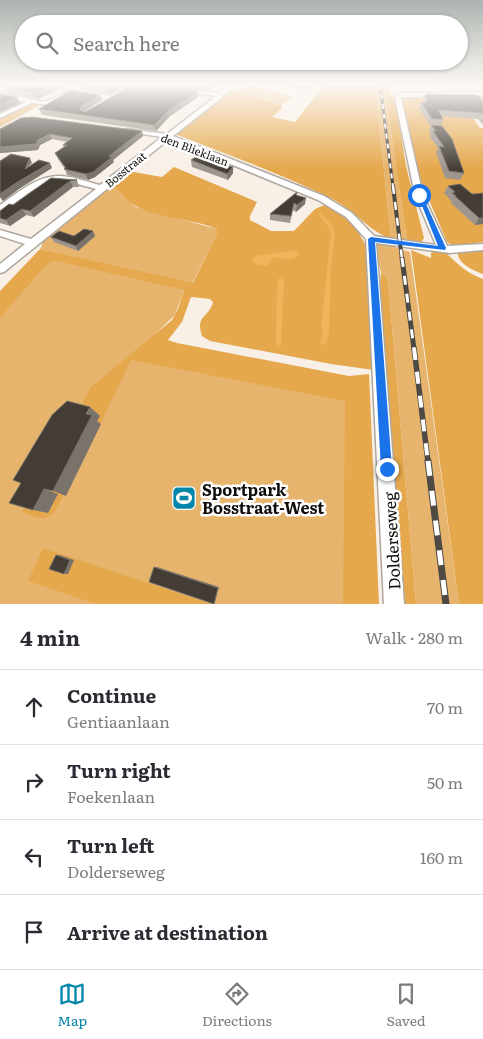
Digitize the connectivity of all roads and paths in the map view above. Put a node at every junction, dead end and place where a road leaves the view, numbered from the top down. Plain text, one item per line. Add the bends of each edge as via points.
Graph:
1 (198, 112) edge
2 (401, 112) edge
3 (117, 129) edge
4 (167, 136) junction
5 (101, 188) junction
6 (0, 209) edge
7 (0, 233) edge
8 (371, 239) junction
9 (32, 243) junction
10 (483, 247) edge
11 (443, 248) junction
12 (0, 269) edge
13 (394, 604) edge

1 - 4 street, Bosstraat
2 - 11 street via 419,195
3 - 4 street, den Blieklaan
4 - 5 street, Bosstraat
4 - 8 street, den Blieklaan via 321,198 357,220
5 - 6 street, Bosstraat via 66,179 51,179
5 - 9 street, Bosstraat
7 - 9 street
8 - 11 street
8 - 13 street, Dolderseweg
9 - 12 street, Bosstraat
10 - 11 street

